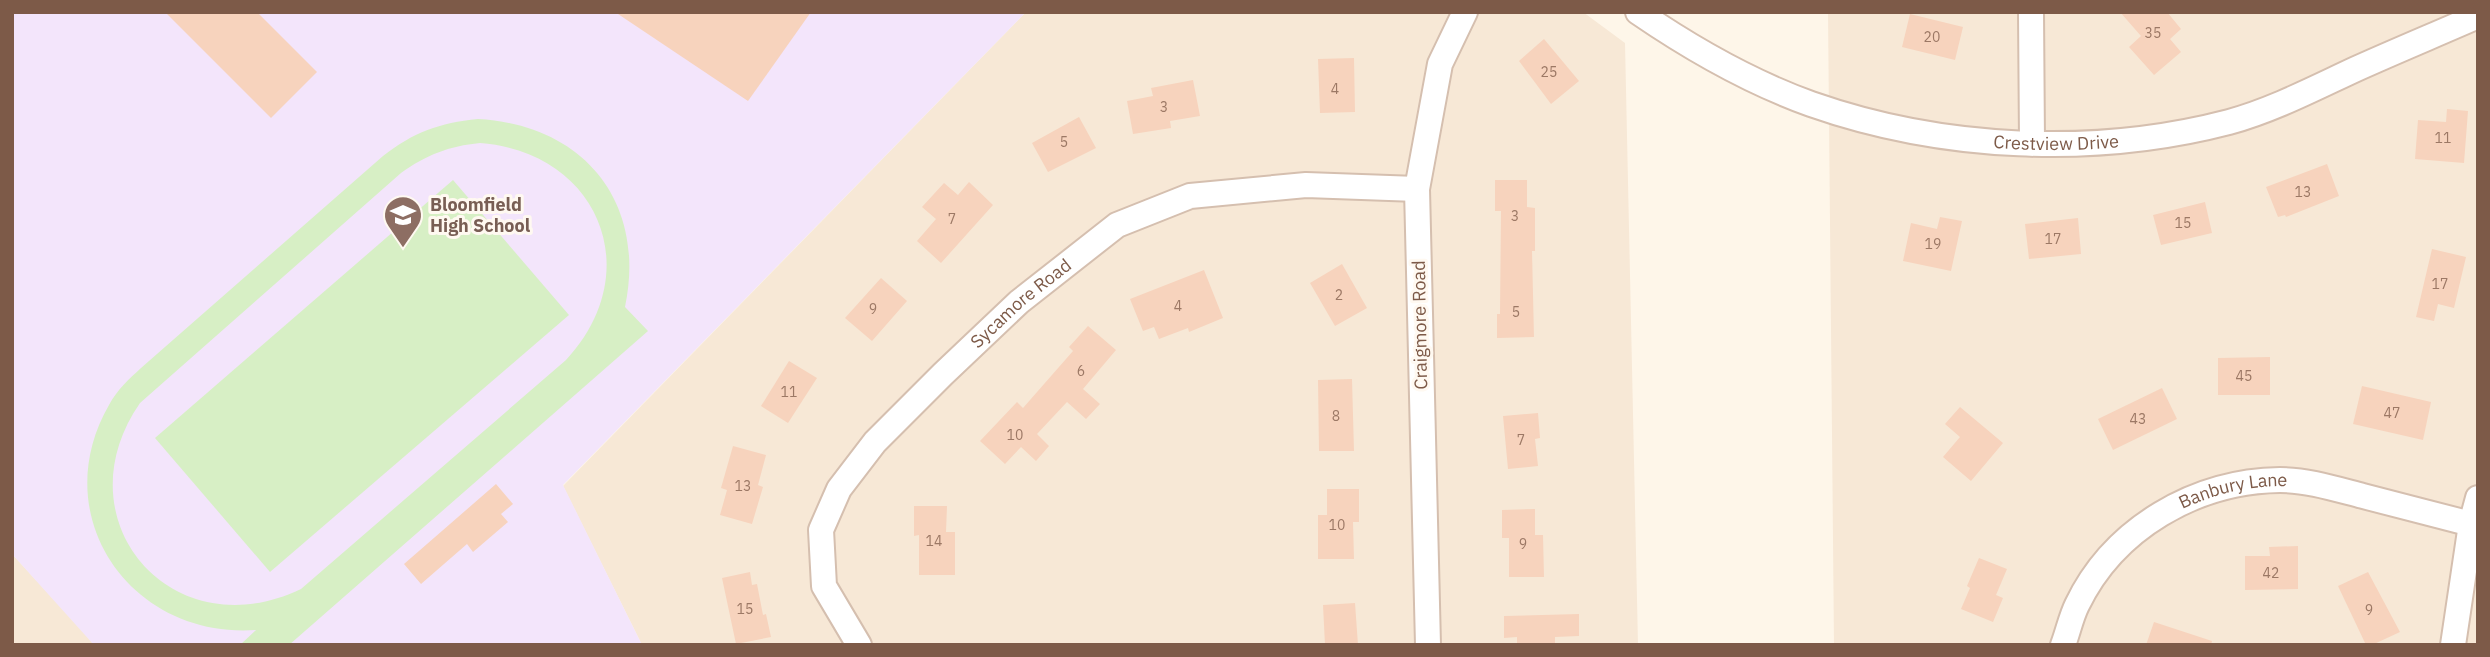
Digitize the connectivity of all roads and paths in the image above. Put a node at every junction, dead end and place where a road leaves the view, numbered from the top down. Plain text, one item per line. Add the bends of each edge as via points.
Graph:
1 (1465, 12) edge
2 (1638, 12) edge
3 (2031, 12) edge
4 (2478, 16) edge
5 (2032, 142) junction
6 (1417, 189) junction
7 (2478, 498) edge
8 (2471, 524) junction
9 (859, 645) edge
10 (1428, 645) edge
11 (2063, 645) edge
12 (2453, 645) edge

1 - 6 street, Craigmore Road via 1440,64
2 - 5 street, Crestview Drive via 1725,65 1810,104 1915,131 1997,143
3 - 5 street
4 - 5 street, Crestview Drive via 2283,103 2230,121 2107,143
6 - 9 street, Sycamore Road via 1306,185 1190,196 1117,225 1019,302 875,442 838,489 821,530 824,586
6 - 10 street, Craigmore Road
7 - 8 street
8 - 11 street, Banbury Lane via 2293,481 2241,483 2196,496 2135,532 2102,566 2078,604
8 - 12 street

